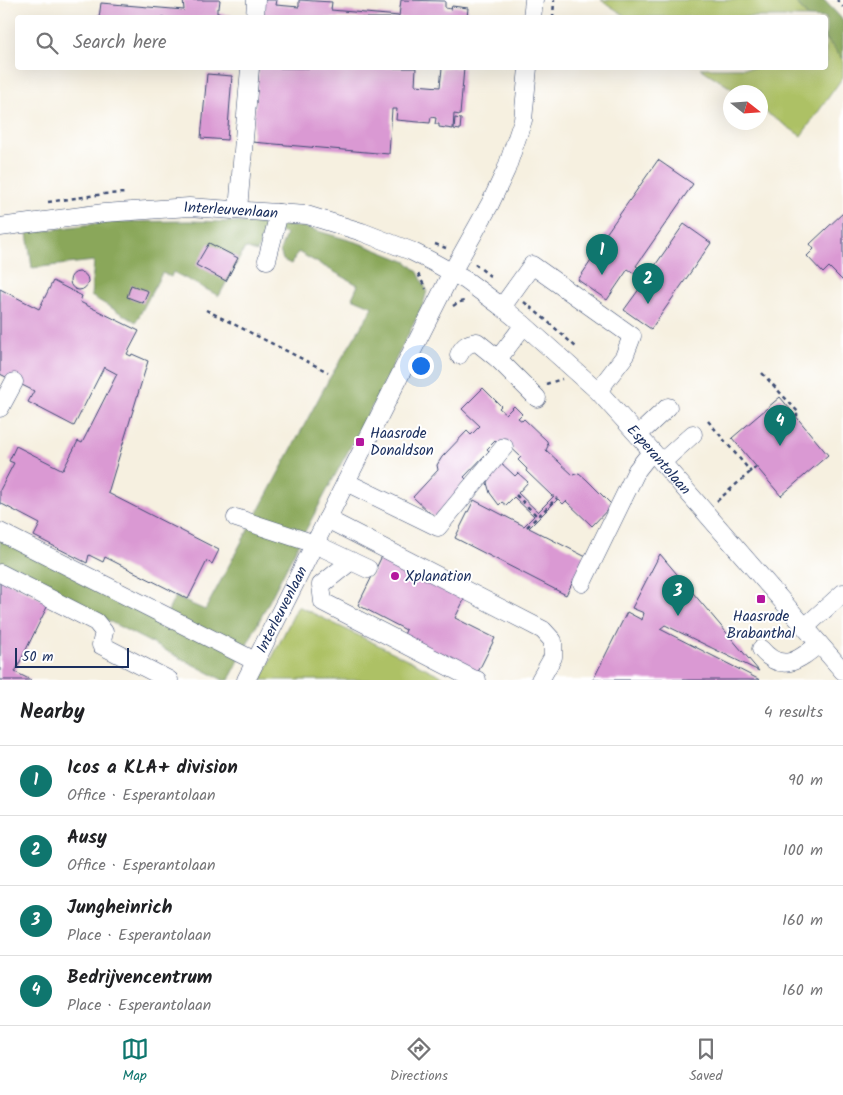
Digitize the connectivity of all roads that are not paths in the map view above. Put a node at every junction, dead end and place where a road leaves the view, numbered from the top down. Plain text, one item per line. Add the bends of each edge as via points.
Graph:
1 (256, 0) edge
2 (534, 0) edge
3 (255, 15) edge
4 (532, 15) edge
5 (250, 70) edge
6 (528, 70) edge
7 (238, 210) junction
8 (279, 213) junction
9 (0, 227) edge
10 (267, 260) dead end
11 (452, 272) junction
12 (502, 307) junction
13 (524, 325) junction
14 (459, 355) dead end
15 (498, 360) junction
16 (14, 382) dead end
17 (598, 391) junction
18 (533, 394) road end
19 (668, 407) dead end
20 (0, 408) edge
21 (693, 434) dead end
22 (638, 435) junction
23 (504, 447) dead end
24 (657, 456) junction
25 (346, 482) junction
26 (236, 518) dead end
27 (327, 519) junction
28 (0, 532) edge
29 (315, 544) junction
30 (351, 561) junction
31 (368, 569) dead end
32 (0, 573) edge
33 (299, 574) junction
34 (582, 583) dead end
35 (321, 585) junction
36 (843, 593) edge
37 (805, 627) junction
38 (819, 644) junction
39 (761, 648) dead end
40 (255, 662) junction
41 (837, 672) edge
42 (169, 680) edge
43 (246, 680) edge
44 (477, 680) edge
45 (540, 680) edge

1 - 3 street
2 - 4 street
5 - 7 street
6 - 11 street, Interleuvenlaan via 523,120 506,170
7 - 8 street, Interleuvenlaan
7 - 9 street, Interleuvenlaan via 188,207 104,212
8 - 10 street
8 - 11 street, Interleuvenlaan via 307,214 362,232 411,251
11 - 12 street, Esperantolaan
11 - 25 street, Interleuvenlaan
12 - 13 street, Esperantolaan
12 - 17 street via 532,265 632,336 624,357
13 - 15 street
13 - 17 street, Esperantolaan
14 - 15 street via 470,342 477,342
15 - 18 street
16 - 20 street
17 - 22 street, Esperantolaan
19 - 22 street
21 - 24 street
22 - 24 street, Esperantolaan
23 - 25 street via 438,527 389,495
24 - 34 street via 637,470
24 - 37 street, Esperantolaan
25 - 27 street, Interleuvenlaan
26 - 29 street
27 - 29 street, Interleuvenlaan
27 - 45 street via 543,630 553,641 553,657
28 - 40 street
29 - 30 street
29 - 33 street, Interleuvenlaan
30 - 31 street
30 - 35 street
32 - 42 street via 96,622 104,632 101,645
33 - 35 street
33 - 40 street, Interleuvenlaan
35 - 44 street via 323,602
36 - 37 street
37 - 38 street, Esperantolaan
38 - 39 street via 790,662 778,662
38 - 41 street, Esperantolaan
40 - 43 street, Interleuvenlaan

